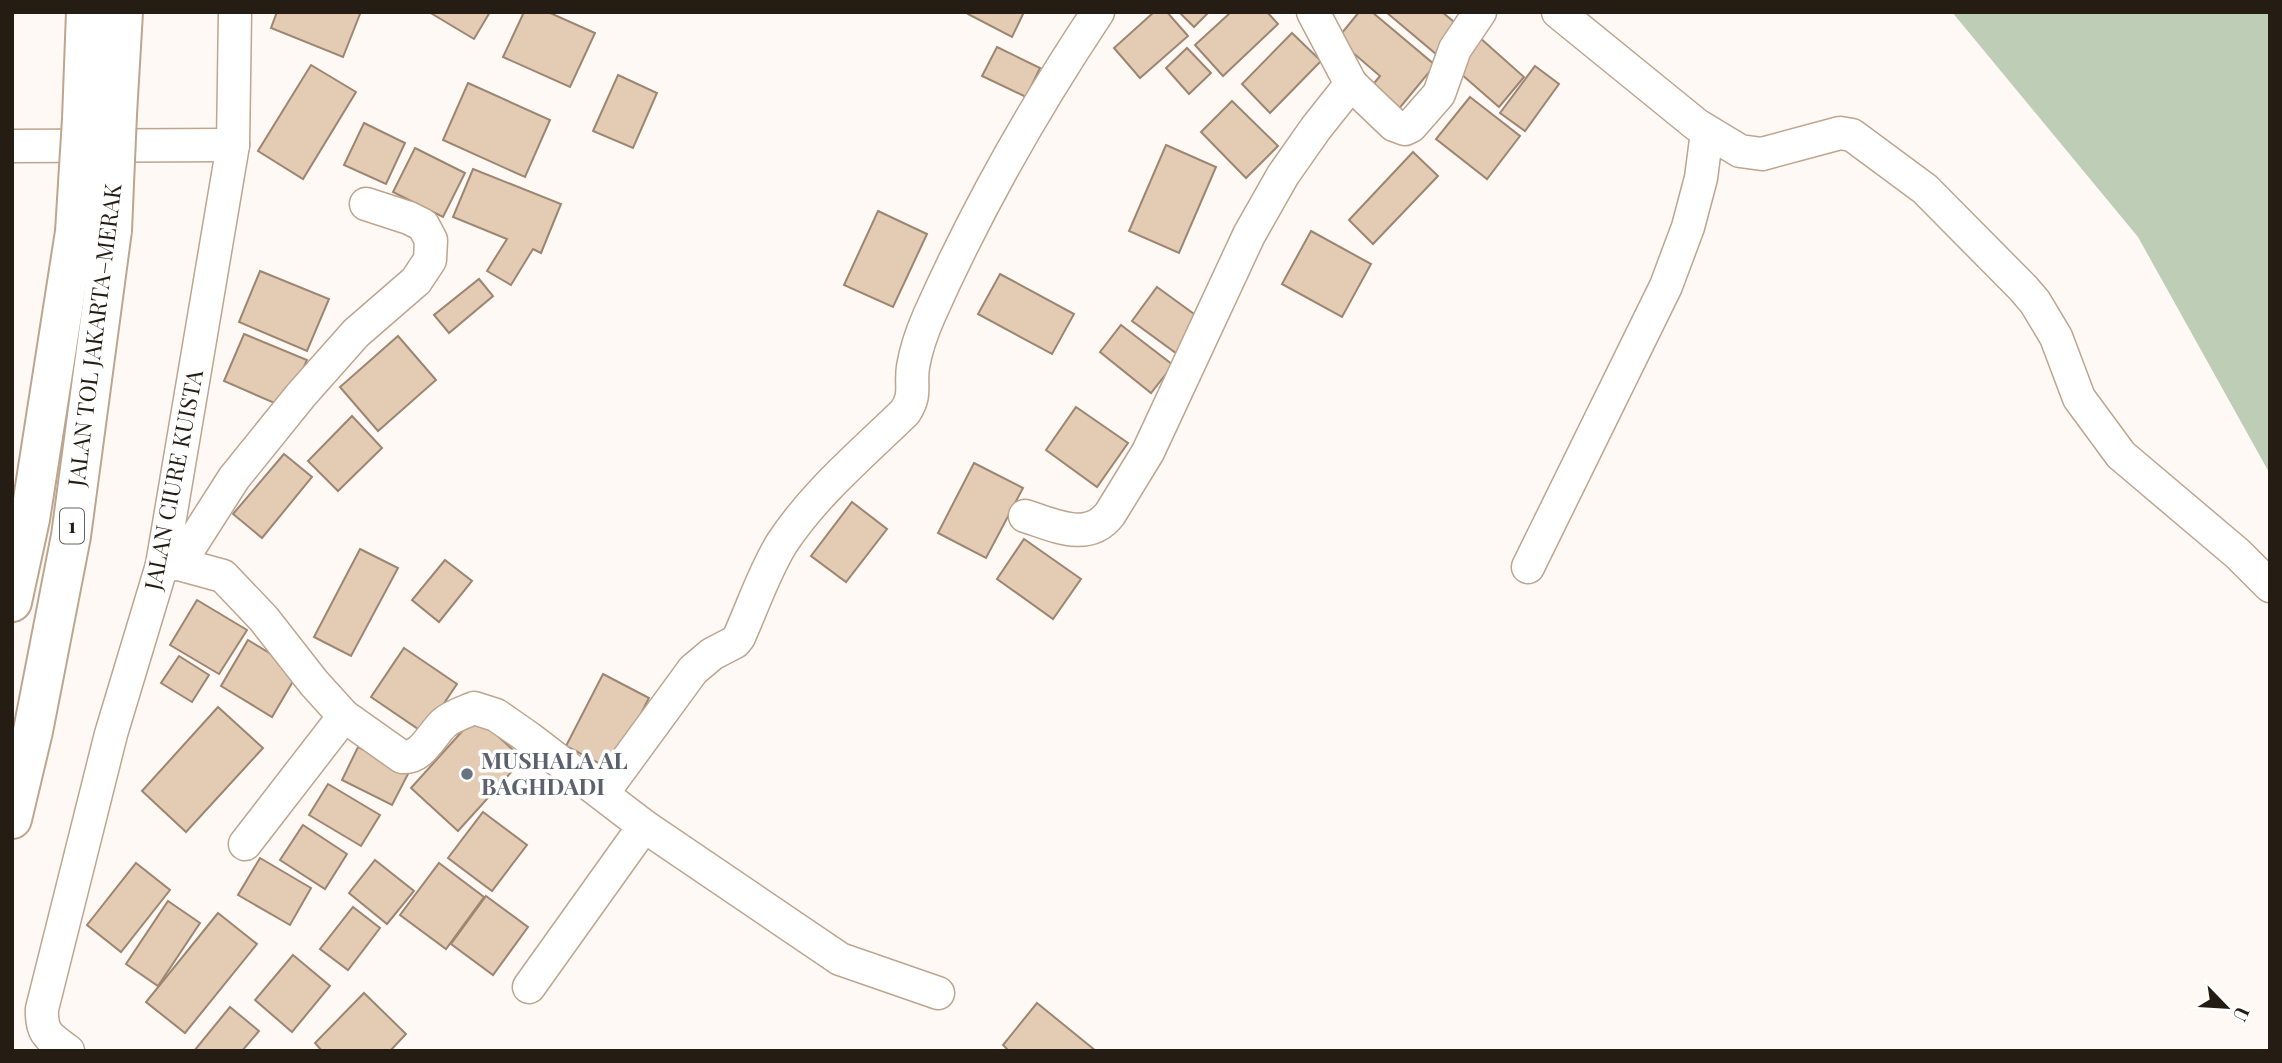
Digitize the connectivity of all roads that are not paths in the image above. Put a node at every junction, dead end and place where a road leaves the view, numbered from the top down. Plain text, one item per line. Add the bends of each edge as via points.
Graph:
1 (86, 12) edge
2 (123, 12) edge
3 (235, 12) edge
4 (1098, 12) edge
5 (1313, 12) edge
6 (1480, 12) edge
7 (1558, 12) edge
8 (1351, 84) junction
9 (99, 116) junction
10 (1707, 132) junction
11 (233, 145) junction
12 (12, 146) edge
13 (366, 204) dead end
14 (94, 231) junction
15 (1025, 516) dead end
16 (170, 564) junction
17 (1528, 567) dead end
18 (2270, 586) edge
19 (12, 602) edge
20 (344, 716) junction
21 (603, 793) junction
22 (12, 819) edge
23 (644, 826) junction
24 (245, 844) dead end
25 (529, 987) dead end
26 (938, 993) dead end
27 (68, 1051) edge

1 - 9 highway, JALAN TOL JAKARTA–MERAK / 1
2 - 9 highway, JALAN TOL JAKARTA–MERAK / 1
3 - 11 street, JALAN CIURE KUISTA
4 - 21 street via 963,241 924,328 912,370 912,399 905,412 820,494 780,546 739,637 694,670
5 - 8 street
6 - 8 street via 1455,49 1438,94 1411,126 1394,125
7 - 10 street
8 - 15 street via 1283,175 1249,235 1148,452 1104,523 1082,531
9 - 14 highway, JALAN TOL JAKARTA–MERAK / 1, bridge
10 - 17 street via 1688,228 1666,286
10 - 18 street via 1740,151 1762,154 1828,135 1852,135 1925,189 2035,303 2056,337 2079,398 2121,455
11 - 12 street
11 - 16 street, JALAN CIURE KUISTA
13 - 16 street via 423,225 431,240 430,260 416,281 356,333 301,395
14 - 19 highway, JALAN TOL JAKARTA–MERAK / 1
14 - 22 highway, JALAN TOL JAKARTA–MERAK / 1 via 71,536
16 - 20 street via 223,576
16 - 27 street, JALAN CIURE KUISTA via 111,734 42,1009 45,1033
20 - 21 street via 410,758 445,721 474,708 495,715
20 - 24 street
21 - 23 street
23 - 25 street
23 - 26 street via 840,959

